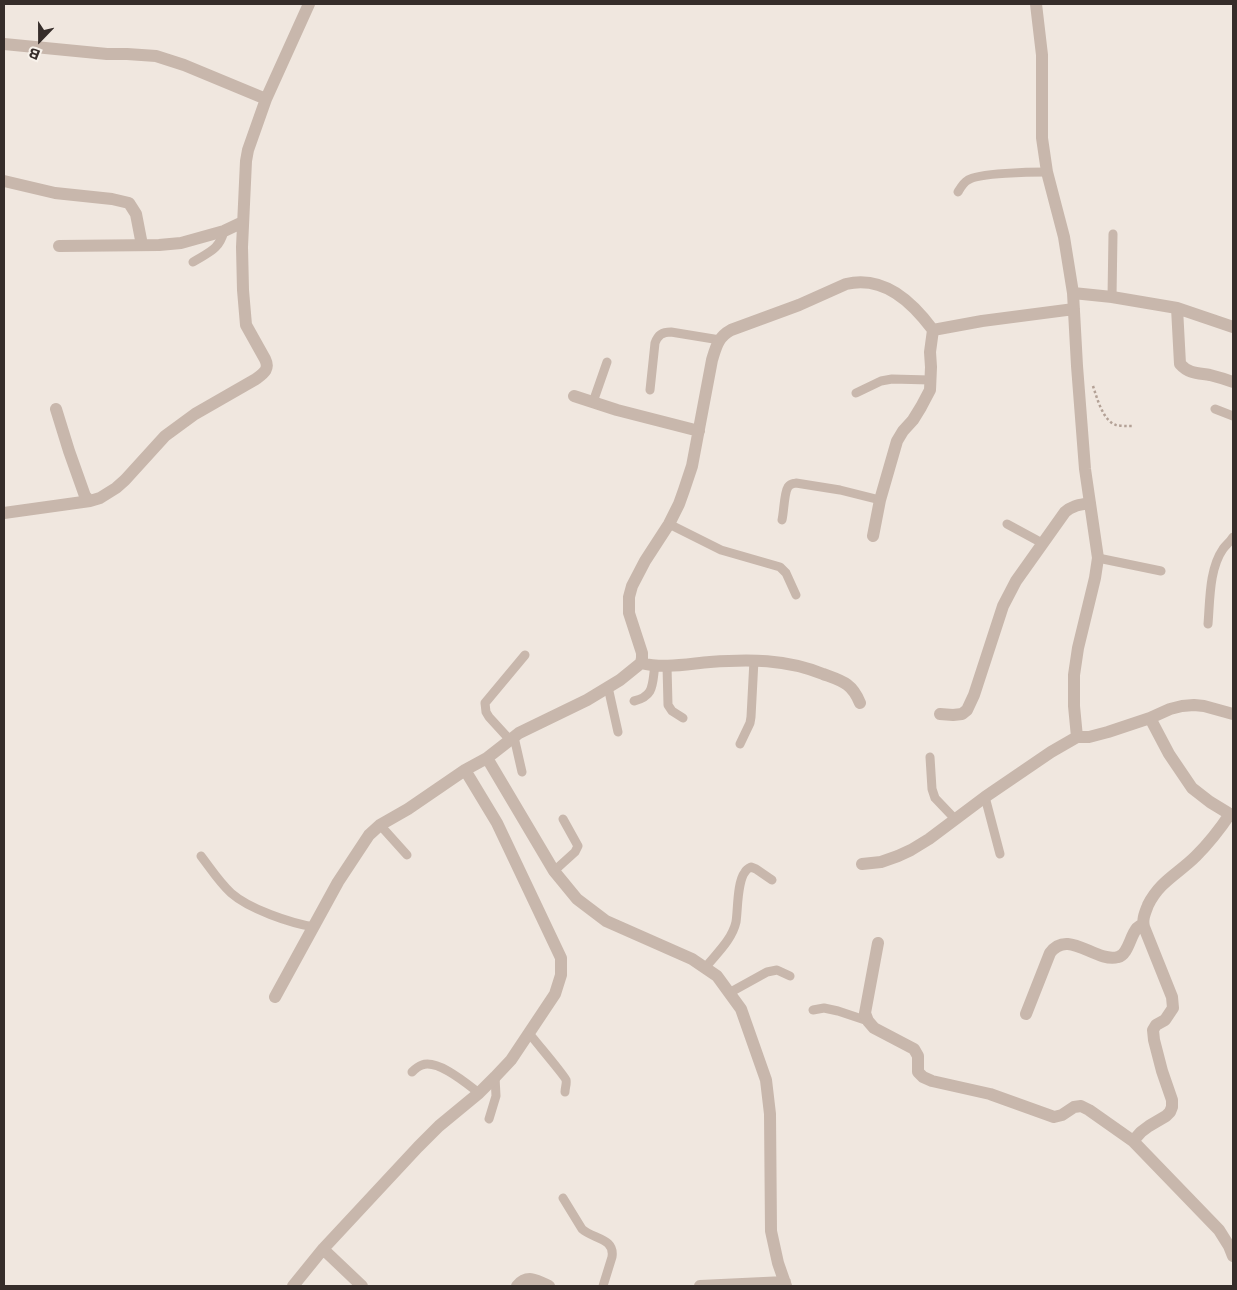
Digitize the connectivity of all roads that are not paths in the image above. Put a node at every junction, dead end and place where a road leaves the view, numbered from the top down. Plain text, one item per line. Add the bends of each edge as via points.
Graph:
1 (309, 4) edge
2 (1036, 4) edge
3 (4, 44) edge
4 (266, 99) junction
5 (1047, 172) junction
6 (4, 181) edge
7 (958, 192) dead end
8 (243, 222) junction
9 (224, 230) junction
10 (1114, 234) dead end
11 (142, 245) junction
12 (58, 246) dead end
13 (192, 262) dead end
14 (1073, 293) junction
15 (1112, 297) junction
16 (1177, 308) junction
17 (1074, 309) junction
18 (1233, 328) edge
19 (933, 330) junction
20 (720, 340) junction
21 (606, 362) dead end
22 (930, 380) junction
23 (1233, 382) edge
24 (650, 390) dead end
25 (856, 393) dead end
26 (574, 396) dead end
27 (592, 402) junction
28 (56, 409) dead end
29 (1215, 409) dead end
30 (1233, 416) edge
31 (699, 431) junction
32 (880, 500) junction
33 (90, 501) junction
34 (1090, 503) junction
35 (4, 513) edge
36 (782, 520) dead end
37 (669, 524) junction
38 (1007, 524) dead end
39 (873, 536) dead end
40 (1233, 537) edge
41 (1042, 543) junction
42 (1098, 558) junction
43 (1161, 571) dead end
44 (796, 596) dead end
45 (1208, 624) dead end
46 (525, 654) dead end
47 (754, 660) junction
48 (641, 663) junction
49 (661, 666) junction
50 (608, 687) junction
51 (634, 701) dead end
52 (860, 703) dead end
53 (940, 714) dead end
54 (1233, 714) edge
55 (683, 718) dead end
56 (1150, 718) junction
57 (618, 732) dead end
58 (1078, 736) junction
59 (512, 738) junction
60 (740, 744) dead end
61 (930, 757) dead end
62 (474, 764) junction
63 (522, 772) dead end
64 (985, 797) junction
65 (1232, 815) edge
66 (563, 819) dead end
67 (955, 819) junction
68 (380, 825) junction
69 (1000, 854) dead end
70 (407, 855) dead end
71 (201, 856) dead end
72 (862, 864) dead end
73 (554, 871) junction
74 (772, 880) dead end
75 (314, 927) junction
76 (1139, 928) junction
77 (878, 942) dead end
78 (705, 968) junction
79 (790, 976) dead end
80 (729, 993) junction
81 (275, 997) dead end
82 (813, 1010) dead end
83 (1026, 1014) dead end
84 (868, 1021) junction
85 (529, 1033) junction
86 (412, 1072) dead end
87 (495, 1078) junction
88 (565, 1092) dead end
89 (479, 1093) junction
90 (489, 1119) dead end
91 (1133, 1141) junction
92 (563, 1198) dead end
93 (323, 1249) junction
94 (1233, 1256) edge
95 (785, 1284) edge
96 (292, 1286) edge
97 (362, 1286) edge
98 (517, 1286) edge
99 (549, 1286) edge
100 (603, 1286) edge
101 (700, 1286) edge

1 - 4 street
2 - 5 street via 1042,55 1042,138
3 - 4 street via 156,56
4 - 8 street via 248,150
5 - 7 lane via 969,178
5 - 14 street via 1064,237
6 - 11 street via 55,193 129,203 136,214
8 - 9 street
8 - 33 street via 246,325 266,359 267,369 256,380 195,414 165,436 116,488
9 - 11 street via 181,243
9 - 13 lane via 218,246
10 - 15 lane
11 - 12 street
14 - 15 street
14 - 17 street
15 - 16 street
16 - 18 street
16 - 23 street via 1180,364 1187,371
17 - 19 street
17 - 34 street
19 - 20 street via 920,313 895,292 866,282 846,284 731,330
19 - 22 street
20 - 24 lane via 660,333 655,342
20 - 31 street via 712,360
21 - 27 lane
22 - 25 lane via 881,380
22 - 32 street via 928,397 897,441
26 - 27 street
27 - 31 street
28 - 33 street via 80,485
29 - 30 lane
31 - 37 street via 692,466
32 - 36 lane via 840,490 791,484 786,492
32 - 39 street
33 - 35 street
34 - 41 street via 1070,508
34 - 42 street
37 - 44 lane via 721,550 780,567
37 - 48 street via 644,561 629,597 629,613 642,653
38 - 41 lane
40 - 45 lane via 1216,563 1210,586
41 - 53 street via 1003,606 968,710 962,714
42 - 43 lane
42 - 58 street via 1074,675
46 - 59 lane via 485,703 489,717
47 - 49 street
47 - 52 street via 806,667 836,679 855,691
47 - 60 lane via 751,718
48 - 49 street
48 - 50 street
49 - 51 lane via 650,692 643,699
49 - 55 lane via 668,705
50 - 57 lane
50 - 59 street
54 - 56 street via 1194,705 1170,709
56 - 58 street via 1089,737
56 - 65 street via 1192,788
58 - 64 street
59 - 62 street
59 - 63 lane
61 - 67 lane via 935,798
62 - 68 street
62 - 73 street
62 - 85 street via 497,823 561,958 561,975 555,994
64 - 67 street
64 - 69 lane
65 - 76 street via 1195,858 1155,893
66 - 73 lane via 578,846
67 - 72 street via 911,850 881,862
68 - 70 lane
68 - 75 street via 369,835 338,882
71 - 75 lane via 232,894 285,920
73 - 78 street via 577,899 606,921 692,959
74 - 78 lane via 751,867 745,871 733,931
75 - 81 street
76 - 83 street via 1121,957 1097,955 1070,944 1054,947
76 - 91 street via 1172,997 1173,1008 1154,1030 1172,1107 1166,1116
77 - 84 street via 865,1013
78 - 80 street via 717,976
79 - 80 lane via 777,970 767,972
80 - 95 street via 741,1009 766,1080 770,1114 771,1230
82 - 84 lane via 824,1008
84 - 91 street via 874,1028 914,1049 918,1056 918,1072 923,1078 990,1094 1054,1117 1081,1106
85 - 87 street
85 - 88 lane via 564,1075
86 - 89 lane via 422,1065 444,1069
87 - 89 street
87 - 90 lane via 496,1096
89 - 93 street via 439,1126
91 - 94 street via 1219,1230
92 - 100 lane via 582,1230 610,1244 613,1253
93 - 96 street
93 - 97 street
95 - 101 street
98 - 99 street via 527,1279

